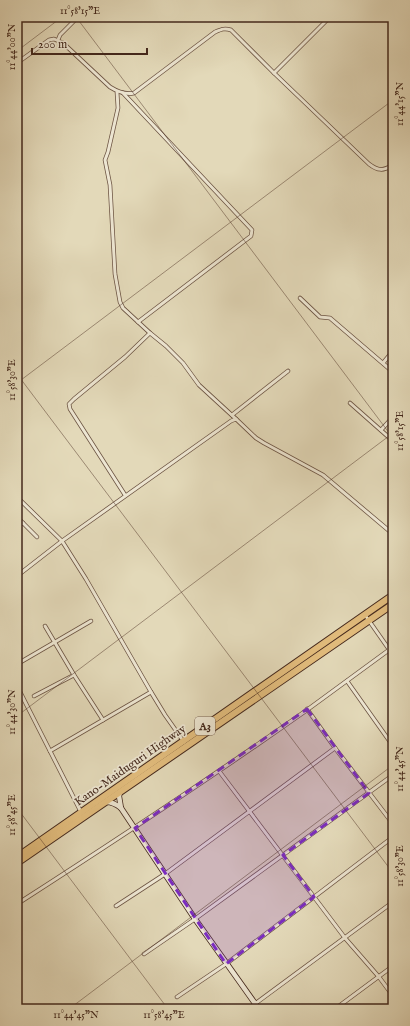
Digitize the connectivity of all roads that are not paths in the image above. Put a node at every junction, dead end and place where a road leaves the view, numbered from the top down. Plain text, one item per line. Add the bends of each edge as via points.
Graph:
1 (78, 17) edge
2 (330, 17) edge
3 (389, 17) edge
4 (393, 21) edge
5 (58, 40) junction
6 (17, 63) edge
7 (274, 73) junction
8 (117, 92) junction
9 (123, 93) junction
10 (393, 165) edge
11 (300, 298) dead end
12 (138, 322) junction
13 (150, 333) junction
14 (393, 351) edge
15 (383, 363) junction
16 (288, 371) dead end
17 (393, 372) edge
18 (350, 403) dead end
19 (232, 415) junction
20 (393, 417) edge
21 (236, 419) junction
22 (381, 430) junction
23 (393, 441) edge
24 (125, 496) junction
25 (17, 497) edge
26 (17, 517) edge
27 (23, 523) junction
28 (17, 527) edge
29 (393, 534) edge
30 (37, 537) dead end
31 (62, 541) junction
32 (17, 576) edge
33 (393, 595) edge
34 (393, 604) edge
35 (365, 615) junction
36 (369, 620) junction
37 (91, 621) dead end
38 (45, 626) dead end
39 (54, 642) junction
40 (393, 647) edge
41 (389, 650) junction
42 (393, 655) edge
43 (19, 663) dead end
44 (74, 674) junction
45 (347, 681) junction
46 (17, 686) edge
47 (151, 692) junction
48 (34, 696) dead end
49 (307, 709) junction
50 (103, 720) junction
51 (185, 744) junction
52 (393, 746) edge
53 (335, 748) junction
54 (50, 751) junction
55 (219, 771) junction
56 (393, 775) edge
57 (120, 792) junction
58 (369, 793) junction
59 (106, 802) junction
60 (121, 808) junction
61 (249, 811) junction
62 (82, 812) junction
63 (393, 824) edge
64 (135, 828) junction
65 (393, 836) edge
66 (283, 856) junction
67 (17, 857) edge
68 (17, 863) edge
69 (165, 874) junction
70 (314, 897) junction
71 (393, 902) edge
72 (17, 904) edge
73 (116, 906) dead end
74 (195, 919) junction
75 (345, 938) junction
76 (144, 954) dead end
77 (226, 964) junction
78 (393, 966) edge
79 (379, 977) junction
80 (393, 996) edge
81 (177, 997) dead end
82 (255, 1004) junction
83 (248, 1009) edge
84 (259, 1009) edge
85 (335, 1009) edge

1 - 5 street
2 - 7 street
3 - 4 street
5 - 6 street via 49,40
5 - 8 street
7 - 9 street via 231,30 222,29 134,93
7 - 10 street via 375,169 389,168
8 - 9 street
8 - 12 street via 118,108 105,160 112,201 115,274 120,302
9 - 12 street via 252,230 251,236
11 - 15 street via 320,317 330,318
12 - 13 street
13 - 19 street via 170,350 199,385
13 - 24 street via 69,404
14 - 15 street
15 - 17 street
16 - 19 street
18 - 22 street
19 - 21 street
20 - 22 street
21 - 24 street
21 - 29 street via 256,438 323,475
22 - 23 street
24 - 31 street
25 - 31 street
26 - 27 street
27 - 28 street
27 - 30 street
31 - 32 street
31 - 47 street
33 - 35 highway, Kano-Maiduguri Highway / A3
34 - 36 highway, Kano-Maiduguri Highway / A3
35 - 36 street
35 - 51 highway, Kano-Maiduguri Highway / A3
36 - 41 street
36 - 51 highway, Kano-Maiduguri Highway / A3
37 - 39 street
38 - 39 street
39 - 43 street
39 - 44 street
40 - 41 street
41 - 42 street
41 - 45 street
44 - 48 street
44 - 50 street
45 - 49 street
45 - 52 street
46 - 54 street
47 - 50 street
47 - 51 street
49 - 53 street
49 - 55 street
50 - 54 street
51 - 57 highway, Kano-Maiduguri Highway / A3
51 - 62 highway, Kano-Maiduguri Highway / A3
53 - 58 street
53 - 61 street
54 - 62 street
55 - 61 street
55 - 64 street
56 - 58 street
57 - 59 highway, Kano-Maiduguri Highway / A3
57 - 60 street
58 - 63 street
58 - 66 street
59 - 60 street
59 - 68 highway, Kano-Maiduguri Highway / A3
60 - 64 street
61 - 66 street
61 - 69 street
62 - 67 highway, Kano-Maiduguri Highway / A3
64 - 69 street
64 - 72 street
65 - 70 street
66 - 70 street
66 - 74 street
69 - 73 street
69 - 74 street
70 - 75 street
70 - 77 street
71 - 75 street
74 - 76 street
74 - 77 street
75 - 79 street
75 - 82 street
77 - 81 street
77 - 82 street
78 - 79 street
79 - 80 street
79 - 85 street
82 - 83 street
82 - 84 street

